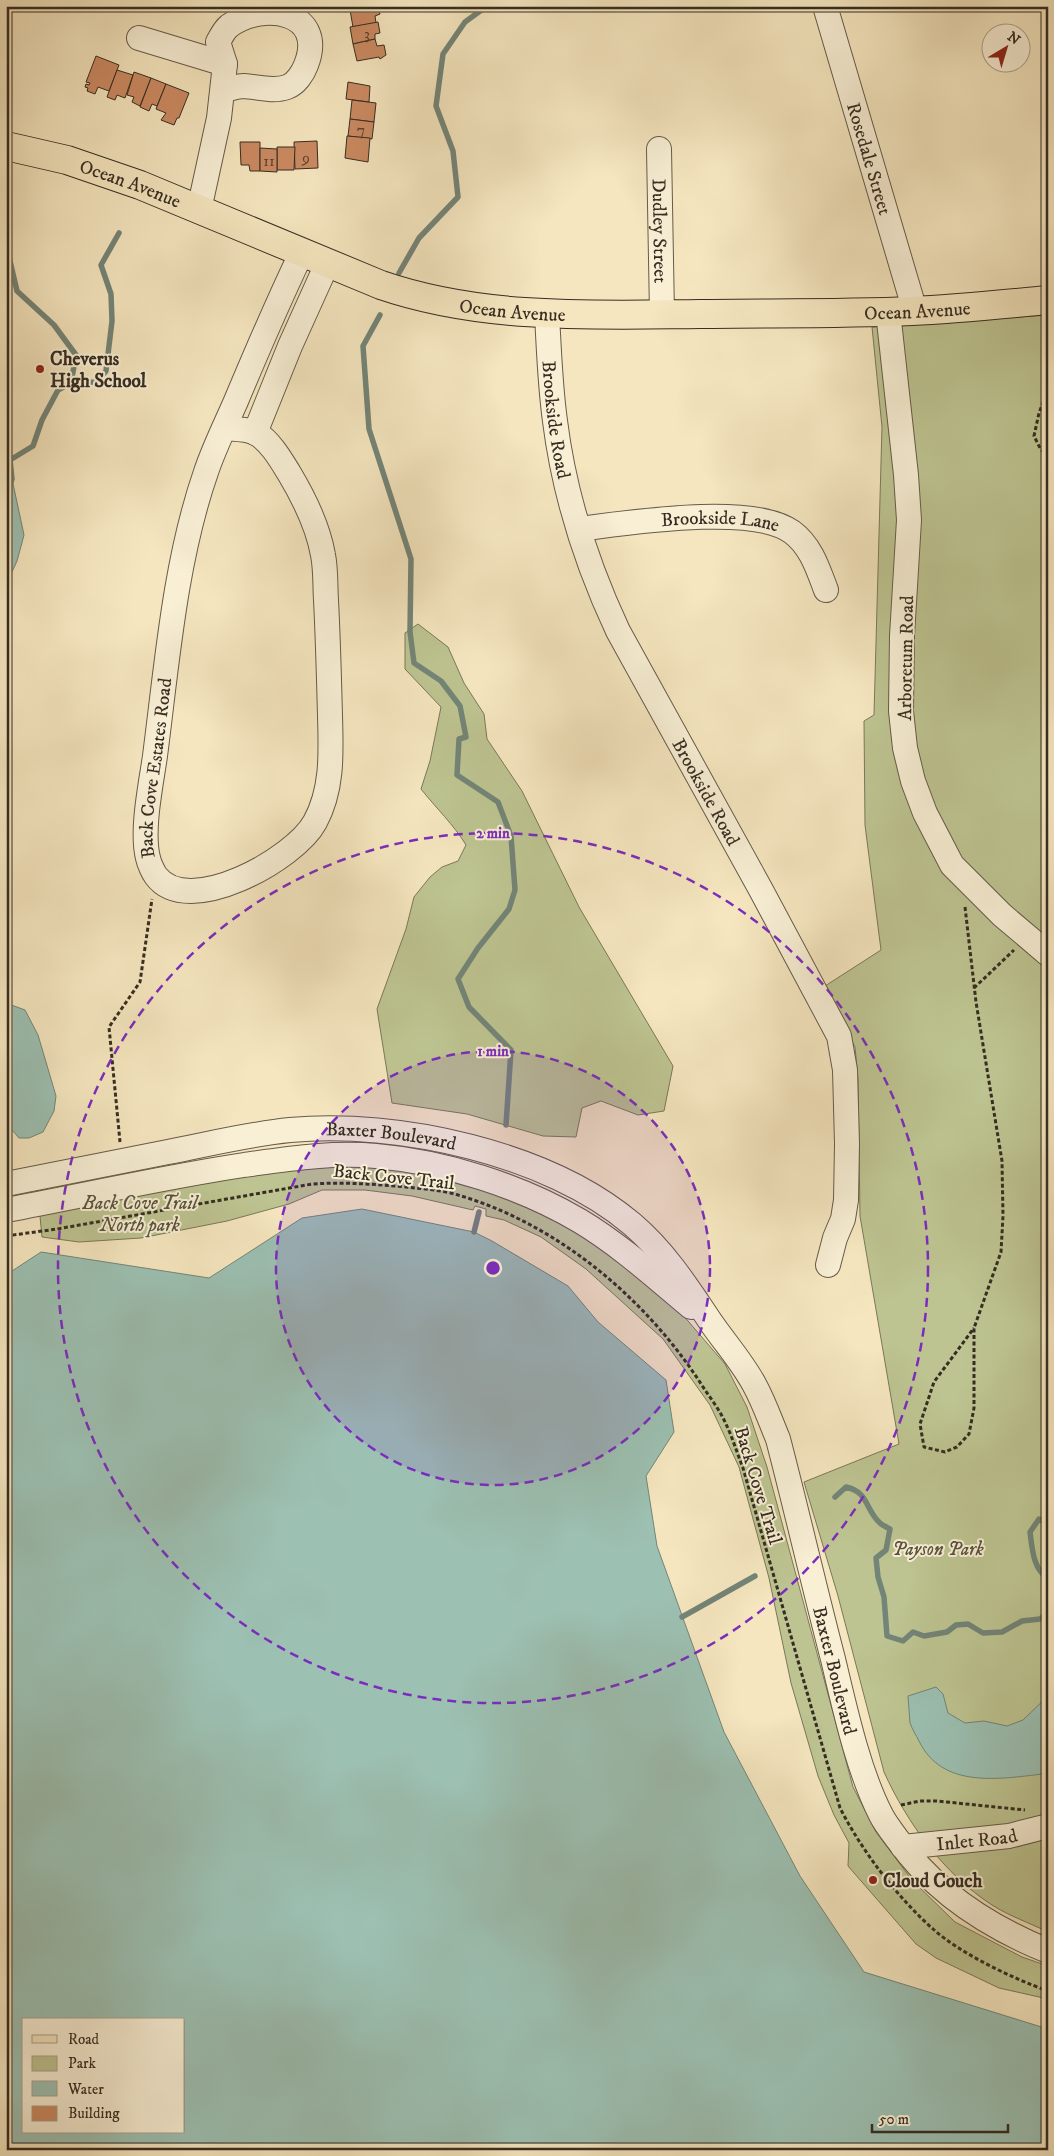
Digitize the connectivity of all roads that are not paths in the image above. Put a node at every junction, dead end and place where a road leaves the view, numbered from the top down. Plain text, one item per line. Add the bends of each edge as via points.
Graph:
1 (825, 6) edge
2 (139, 38) dead end
3 (225, 64) junction
4 (222, 91) junction
5 (6, 146) edge
6 (659, 148) dead end
7 (199, 210) junction
8 (301, 254) junction
9 (327, 264) junction
10 (1048, 300) edge
11 (915, 311) junction
12 (888, 312) junction
13 (547, 314) junction
14 (662, 314) junction
15 (224, 428) junction
16 (255, 433) junction
17 (579, 529) junction
18 (826, 590) dead end
19 (1048, 954) edge
20 (6, 1184) edge
21 (6, 1210) edge
22 (828, 1265) dead end
23 (714, 1326) junction
24 (1048, 1826) edge
25 (903, 1847) junction
26 (1048, 1951) edge

1 - 11 street, Rosedale Street
2 - 3 street
3 - 4 street
3 - 4 street via 218,42 228,27 246,14 262,9 279,9 293,14 304,25 310,39 310,56 302,75 287,87 242,86
4 - 7 street
5 - 7 main road, Ocean Avenue via 68,160
6 - 14 street, Dudley Street
7 - 8 main road, Ocean Avenue
8 - 9 main road, Ocean Avenue
8 - 15 street, Back Cove Estates Road
9 - 13 main road, Ocean Avenue via 414,295
9 - 16 street
10 - 11 main road, Ocean Avenue
11 - 12 main road, Ocean Avenue
12 - 14 main road, Ocean Avenue
12 - 19 street, Arboretum Road via 909,520 901,711 913,781 925,813 952,865
13 - 14 main road, Ocean Avenue
13 - 17 street, Brookside Road via 549,376 555,423
15 - 16 street
15 - 16 street, Back Cove Estates Road via 194,509 178,587 146,840 148,859 156,876 171,888 190,892 264,868 299,843 313,826 329,784 331,744 323,556 315,524 300,490 282,462
17 - 18 street, Brookside Lane via 640,521 728,516 762,520 793,533 813,557
17 - 22 street, Brookside Road via 618,631 839,1036 845,1070 846,1200
20 - 23 street, Baxter Boulevard via 289,1130 361,1129 411,1134 459,1144 538,1170 606,1204 658,1248
21 - 23 street, Baxter Boulevard via 286,1159 375,1156 427,1163 507,1187 580,1221 620,1249
23 - 25 street, Baxter Boulevard via 753,1383 778,1439 865,1777 881,1815
24 - 25 street, Inlet Road via 1009,1836
25 - 26 street, Baxter Boulevard via 922,1870 962,1905 1012,1936

